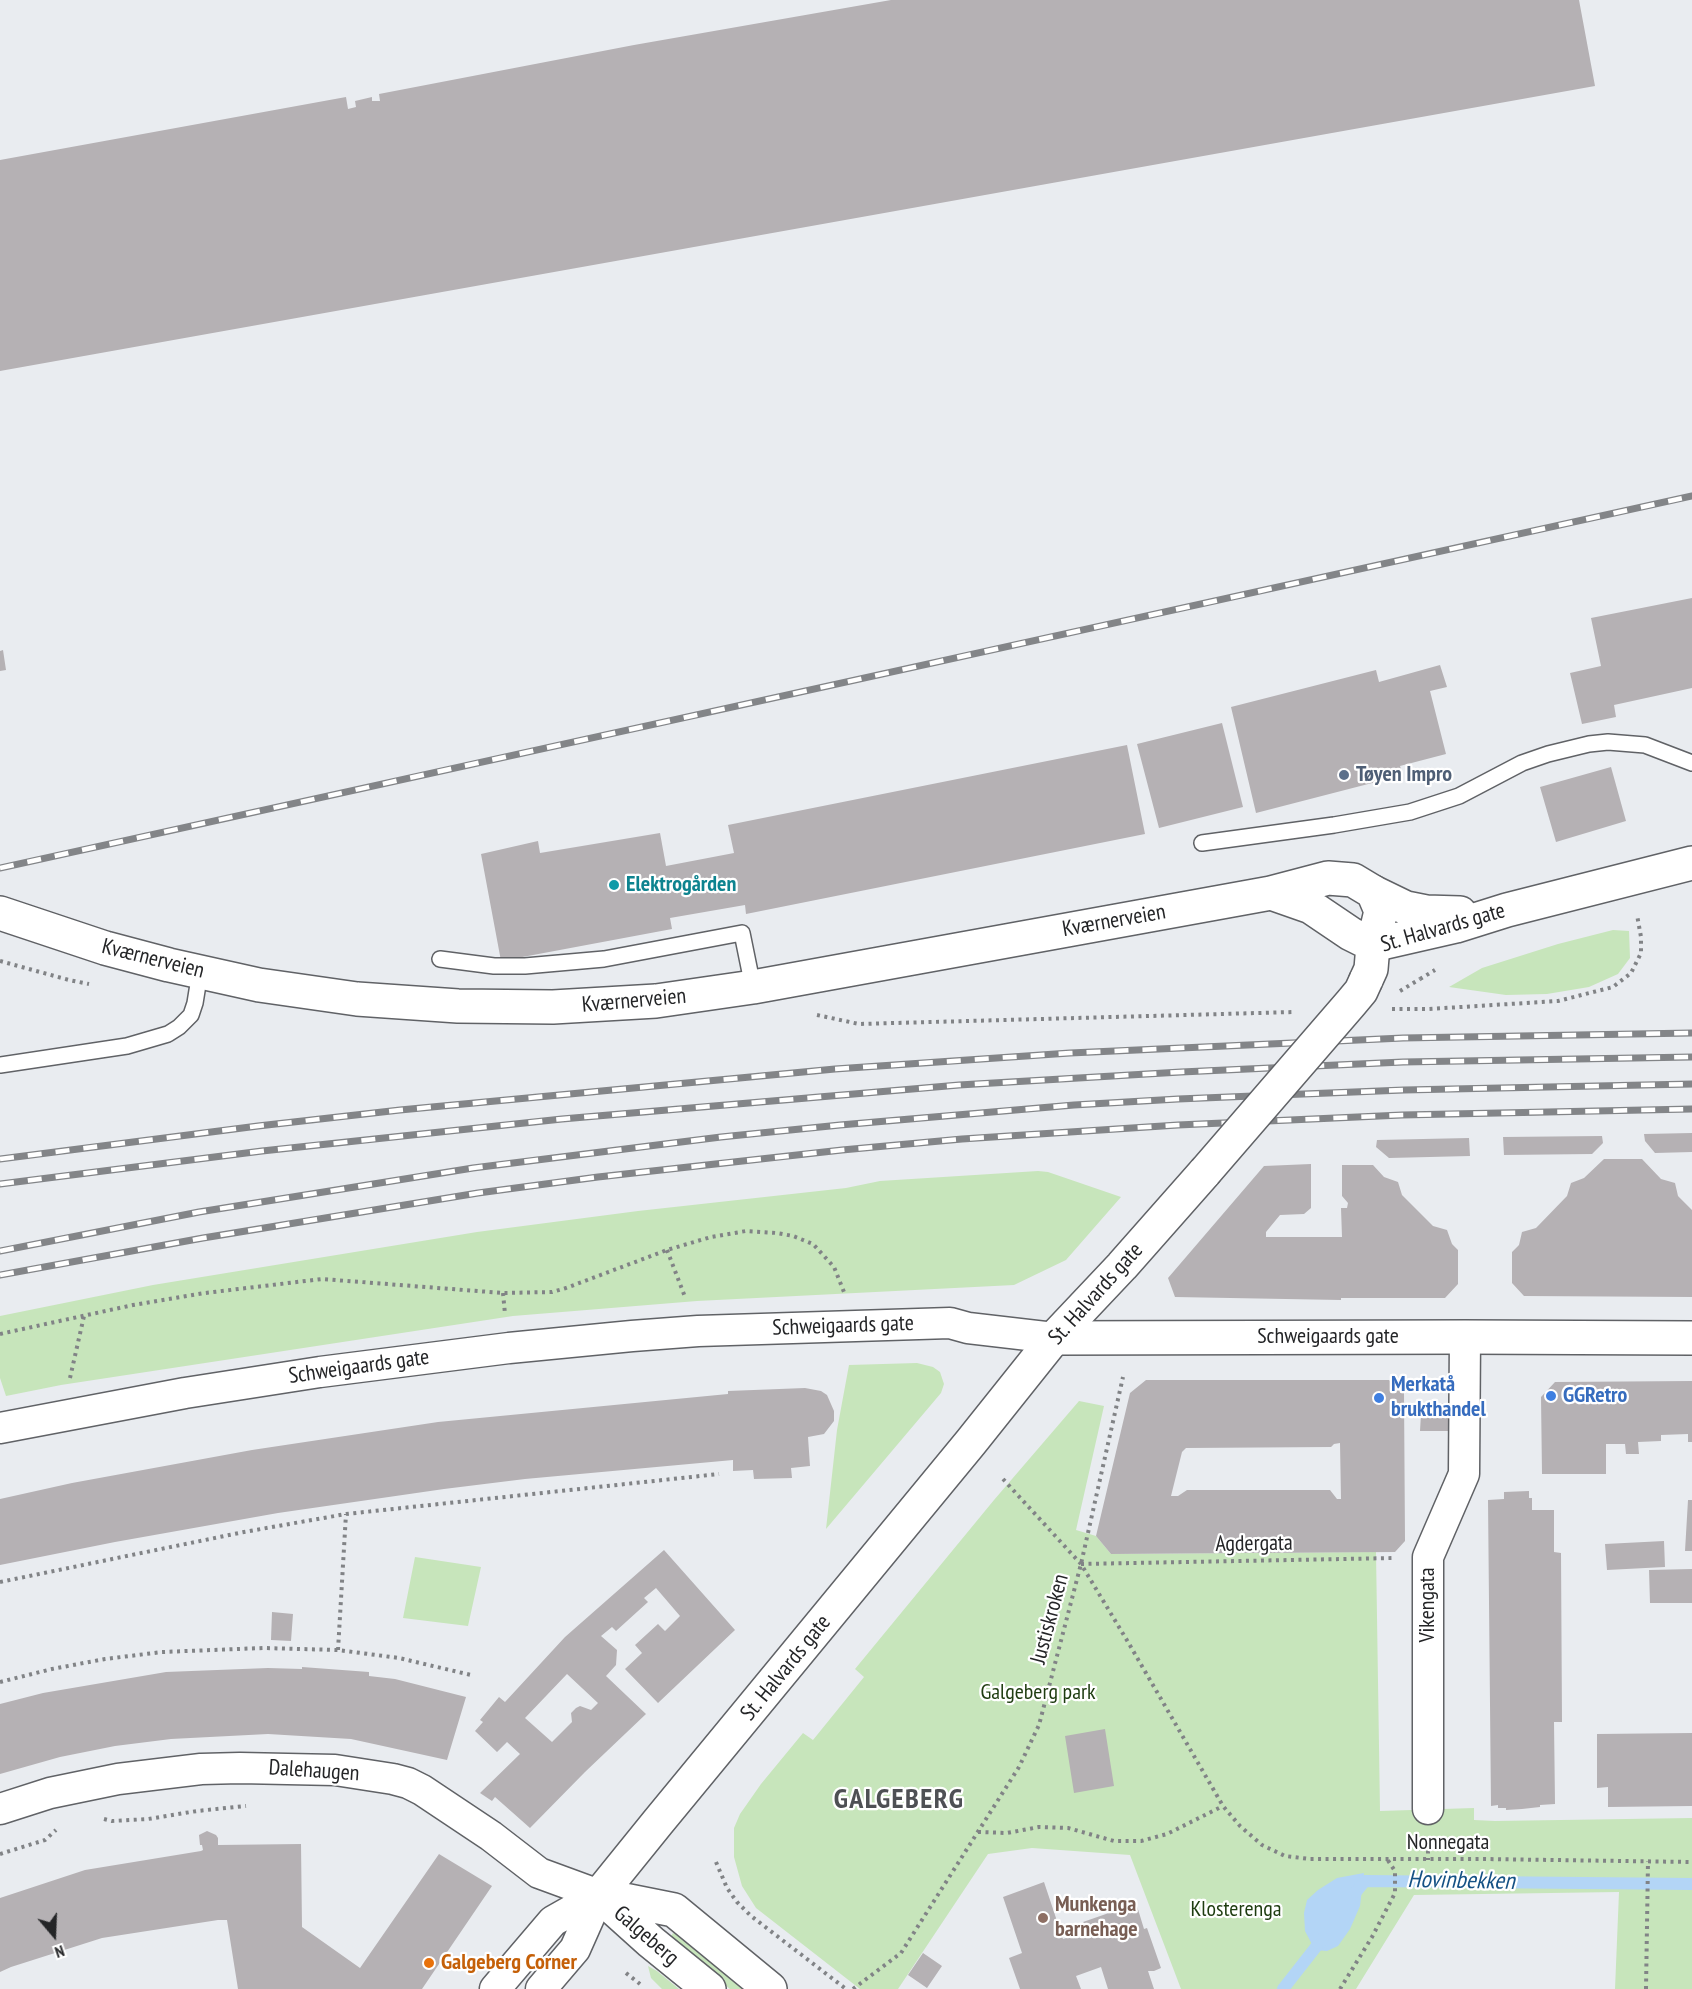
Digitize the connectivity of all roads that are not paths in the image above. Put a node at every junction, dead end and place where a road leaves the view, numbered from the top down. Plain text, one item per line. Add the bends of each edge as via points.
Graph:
1 (1692, 762) edge
2 (1202, 843) dead end
3 (1692, 863) edge
4 (1372, 892) junction
5 (1271, 893) junction
6 (1507, 909) junction
7 (0, 913) edge
8 (1373, 945) junction
9 (440, 959) dead end
10 (200, 972) junction
11 (753, 987) junction
12 (0, 1065) edge
13 (1465, 1336) junction
14 (1054, 1338) junction
15 (1692, 1338) edge
16 (0, 1428) edge
17 (0, 1809) edge
18 (1428, 1809) dead end
19 (599, 1895) junction
20 (495, 1989) edge
21 (542, 1989) edge
22 (709, 1989) edge
23 (770, 1989) edge

1 - 2 lane via 1645,745 1589,744 1531,760 1459,796 1410,812
3 - 6 main road, St. Halvards gate
4 - 5 main road, Kværnerveien via 1353,880 1328,878
4 - 6 main road, Kværnerveien via 1406,908 1426,912
4 - 8 main road via 1381,911
5 - 8 main road, Kværnerveien via 1311,907
5 - 11 main road, Kværnerveien
6 - 8 main road, St. Halvards gate via 1456,926
7 - 10 main road, Kværnerveien via 105,948
8 - 14 main road, St. Halvards gate, bridge via 1371,969 1361,991 1122,1266
9 - 11 lane via 495,966 548,964 742,933
10 - 11 main road, Kværnerveien via 357,999 458,1006 553,1007 633,1002
10 - 12 lane via 191,1015 168,1034 127,1046
13 - 14 main road, Schweigaards gate
13 - 15 main road, Schweigaards gate
13 - 18 street, Vikengata via 1464,1474 1428,1557
14 - 16 street, Schweigaards gate via 951,1323 698,1331 421,1358 185,1393
14 - 19 main road, St. Halvards gate
17 - 19 street, Dalehaugen via 50,1793 118,1779 201,1769 335,1770 408,1783 491,1836 539,1873
19 - 20 street, St. Halvards gate via 553,1922
19 - 21 street, St. Halvards gate via 575,1949
19 - 22 main road, Galgeberg
19 - 23 main road, Galgeberg via 674,1910

